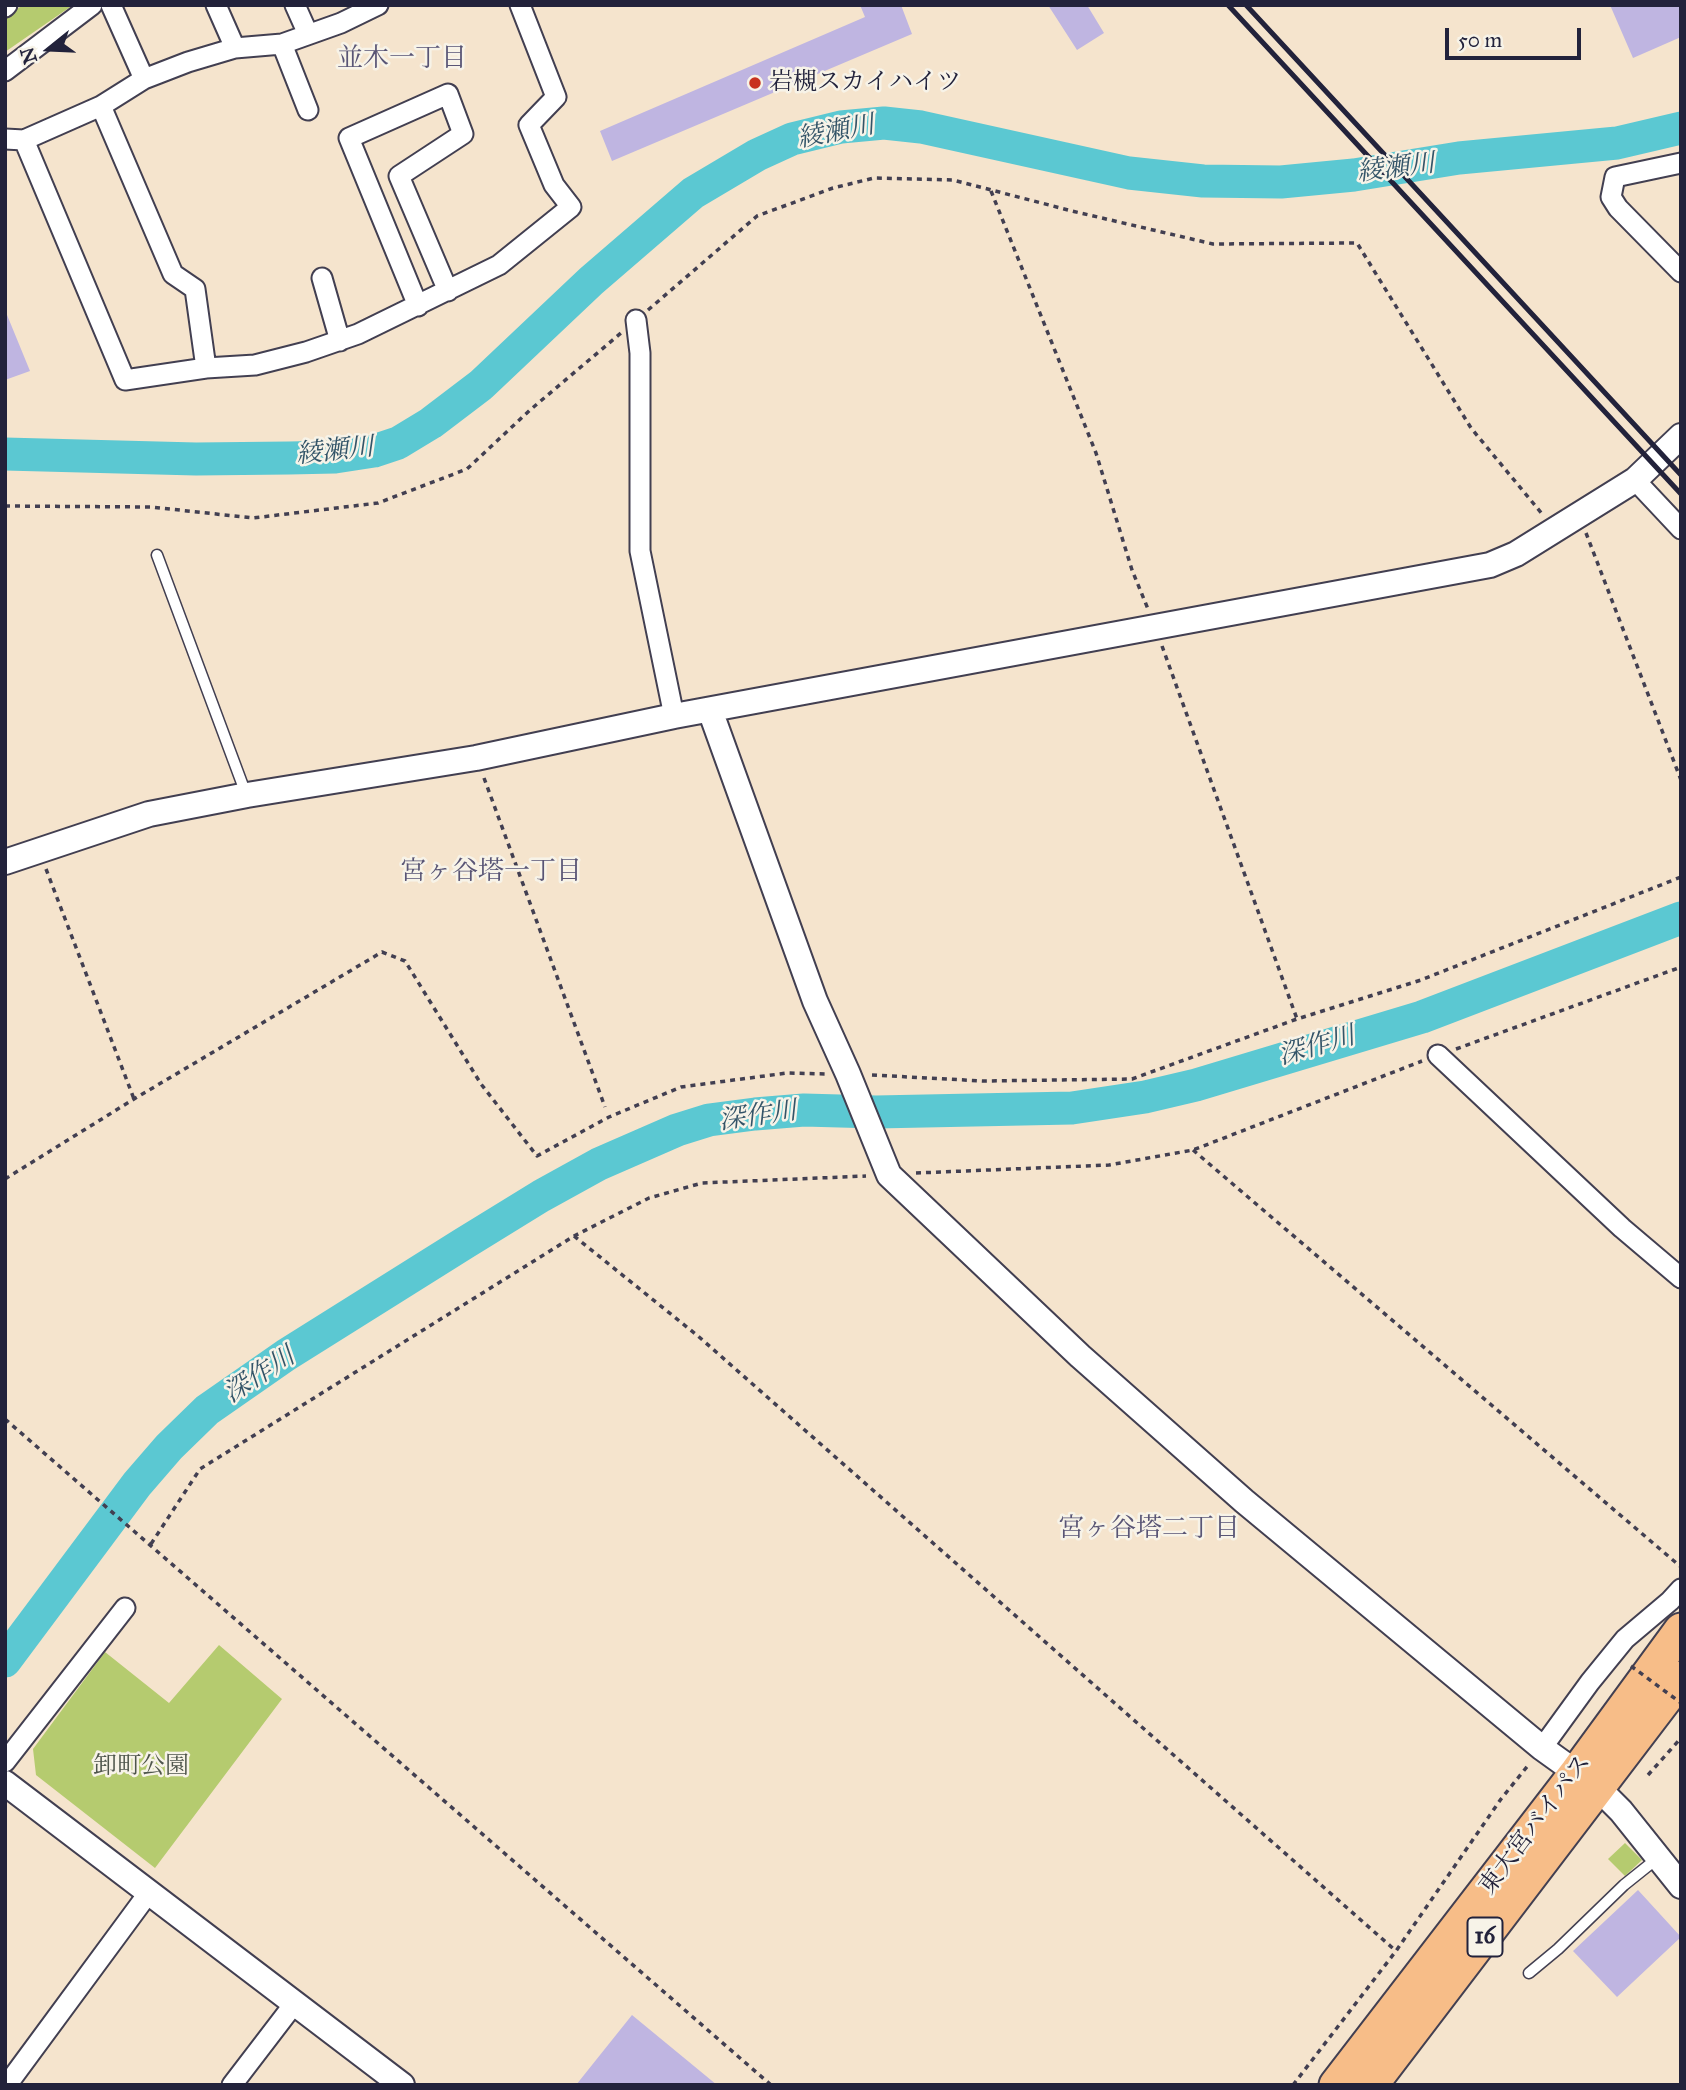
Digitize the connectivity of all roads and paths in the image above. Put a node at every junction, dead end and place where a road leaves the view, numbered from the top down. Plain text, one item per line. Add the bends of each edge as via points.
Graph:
1 (92, 5) edge
2 (111, 5) edge
3 (216, 5) edge
4 (295, 5) edge
5 (520, 5) edge
6 (375, 6) edge
7 (307, 34) junction
8 (282, 44) junction
9 (234, 48) junction
10 (5, 71) edge
11 (144, 79) junction
12 (102, 106) junction
13 (308, 110) dead end
14 (15, 140) edge
15 (1681, 163) edge
16 (991, 191) junction
17 (1681, 272) edge
18 (322, 278) dead end
19 (448, 291) junction
20 (418, 306) junction
21 (636, 320) junction
22 (340, 341) junction
23 (206, 368) junction
24 (1681, 436) edge
25 (1635, 480) junction
26 (5, 506) edge
27 (1580, 515) junction
28 (1681, 529) edge
29 (1555, 530) junction
30 (157, 555) dead end
31 (1155, 628) junction
32 (710, 710) junction
33 (674, 716) junction
34 (476, 758) junction
35 (1681, 780) edge
36 (247, 795) junction
37 (39, 850) junction
38 (5, 862) edge
39 (1681, 877) edge
40 (1681, 967) edge
41 (1297, 1019) junction
42 (1438, 1055) junction
43 (848, 1074) junction
44 (134, 1099) junction
45 (605, 1107) dead end
46 (1193, 1150) junction
47 (889, 1175) junction
48 (5, 1179) edge
49 (574, 1236) junction
50 (1681, 1278) edge
51 (5, 1419) edge
52 (151, 1544) junction
53 (1681, 1567) edge
54 (1681, 1589) edge
55 (125, 1608) dead end
56 (1681, 1630) edge
57 (1631, 1666) dead end
58 (1681, 1678) edge
59 (1681, 1703) edge
60 (1681, 1738) edge
61 (1542, 1748) junction
62 (5, 1762) edge
63 (1648, 1775) dead end
64 (1588, 1780) junction
65 (5, 1783) edge
66 (1659, 1857) junction
67 (1681, 1886) edge
68 (150, 1892) junction
69 (1396, 1951) junction
70 (1529, 1973) dead end
71 (294, 2004) junction
72 (7, 2085) edge
73 (232, 2085) edge
74 (402, 2085) edge
75 (771, 2085) edge
76 (1293, 2085) edge
77 (1336, 2085) edge
78 (1371, 2085) edge

1 - 10 street
2 - 11 street
3 - 9 street
4 - 7 street
5 - 19 street via 556,97 529,125 554,185 571,207 499,265
6 - 7 street
7 - 8 street
8 - 9 street
8 - 13 street
9 - 11 street
11 - 12 street
12 - 14 street
12 - 23 street via 173,274 195,289
14 - 23 street via 125,380
15 - 17 street via 1615,177 1611,197
16 - 21 path via 953,180 874,178 833,188 757,216
16 - 29 path via 1213,244 1357,243 1471,428
16 - 31 path via 1096,453
18 - 22 street
19 - 20 street
19 - 20 street via 399,176 463,134 448,94 349,138
20 - 22 street
21 - 26 path via 467,469 378,503 253,518 151,507
21 - 33 street via 640,551
22 - 23 street via 255,365
24 - 25 street
25 - 27 street
25 - 28 street
27 - 29 street
27 - 35 path
29 - 31 street via 1490,565
30 - 36 lane
31 - 32 street
31 - 41 path
32 - 33 street
32 - 43 street via 814,1001
33 - 34 street
34 - 36 street
34 - 45 path
36 - 37 street via 149,814
37 - 38 street
37 - 44 path
39 - 41 path via 1421,980
40 - 42 path
41 - 43 path via 1132,1079 984,1081
42 - 46 path
42 - 50 street
43 - 44 path via 787,1073 681,1087 609,1117 537,1156 481,1084 405,961 382,952
43 - 47 street
44 - 48 path
46 - 47 path via 1109,1165
46 - 53 path
47 - 49 path via 702,1183 649,1198
47 - 61 street via 1080,1356 1244,1501
49 - 52 path via 200,1469
49 - 69 path via 698,1336
51 - 52 path
52 - 75 path
54 - 61 street via 1625,1639
55 - 62 street
56 - 64 highway, 東大宮バイパス / 16
57 - 59 path, bridge
58 - 64 highway, 東大宮バイパス / 16
60 - 63 path
61 - 64 street
61 - 69 path via 1501,1799
64 - 66 street
64 - 77 highway, 東大宮バイパス / 16
64 - 78 highway, 東大宮バイパス / 16
65 - 68 street
66 - 67 street
66 - 70 lane
68 - 71 street
68 - 72 street
69 - 76 path
71 - 73 street
71 - 74 street

